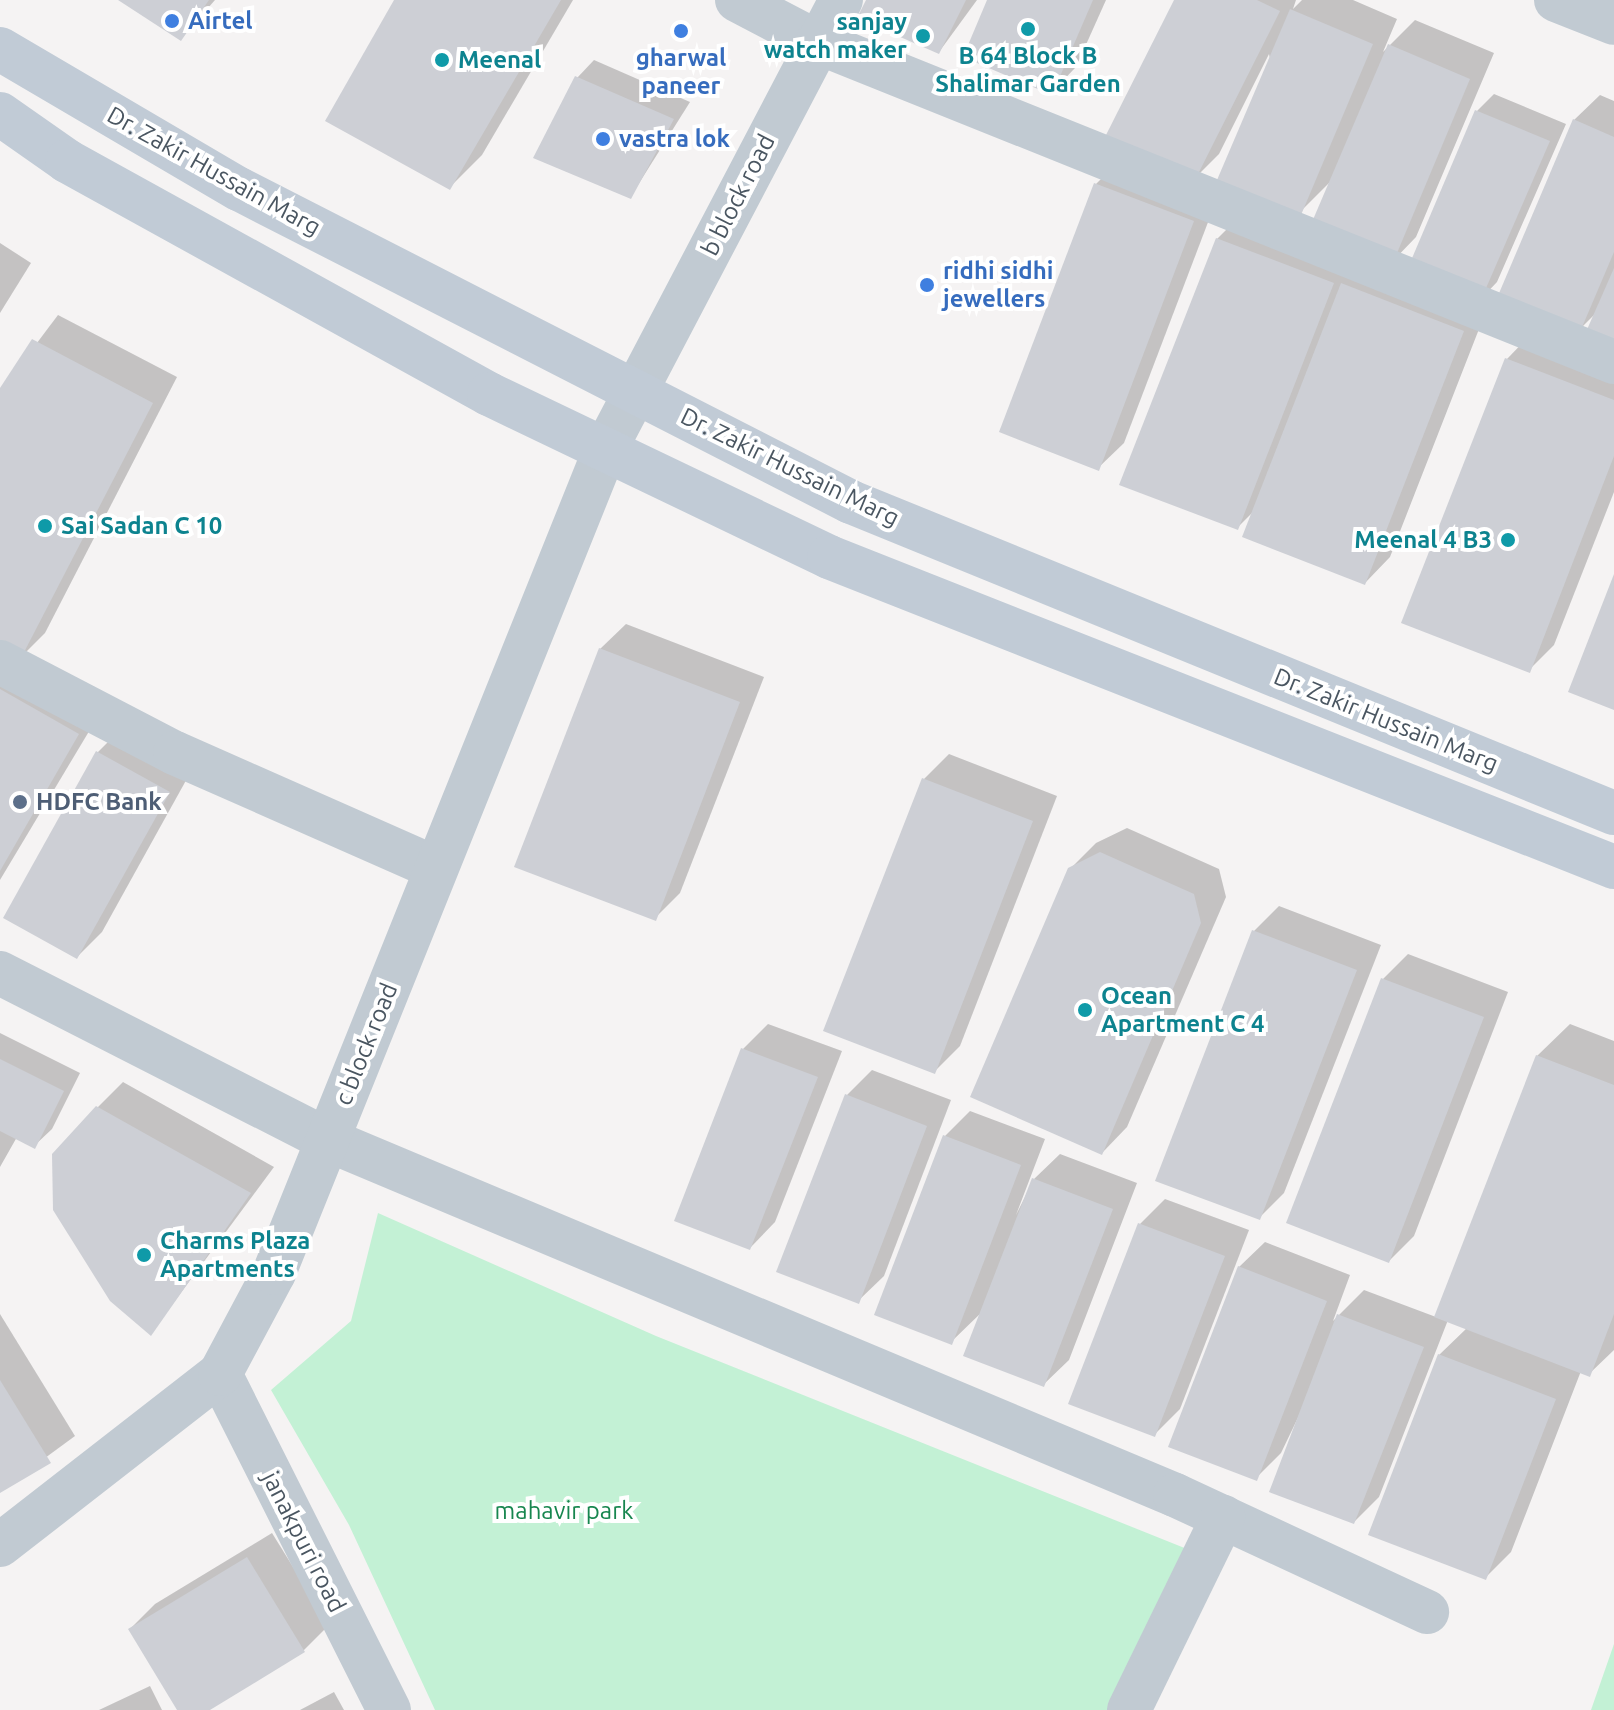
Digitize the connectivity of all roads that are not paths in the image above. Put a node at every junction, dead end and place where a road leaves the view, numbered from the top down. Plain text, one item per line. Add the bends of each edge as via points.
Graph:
1 (737, 0) edge
2 (841, 0) edge
3 (1556, 0) edge
4 (1614, 23) edge
5 (817, 42) junction
6 (0, 49) edge
7 (0, 114) edge
8 (1614, 362) edge
9 (636, 391) junction
10 (605, 450) junction
11 (0, 662) edge
12 (1614, 813) edge
13 (1614, 867) edge
14 (436, 868) junction
15 (0, 973) edge
16 (328, 1140) junction
17 (220, 1374) junction
18 (1223, 1517) junction
19 (0, 1545) edge
20 (1427, 1612) dead end
21 (389, 1710) edge
22 (1129, 1710) edge

1 - 5 street
2 - 5 street, b block road
3 - 4 street
5 - 8 street
5 - 9 street, b block road
6 - 9 street, Dr. Zakir Hussain Marg via 239,189
7 - 10 street via 67,161 489,394
9 - 10 street, b block road
9 - 12 street, Dr. Zakir Hussain Marg via 851,502
10 - 13 street via 829,557
10 - 14 street, c block road
11 - 14 street via 175,753
14 - 16 street, c block road
15 - 16 street
16 - 17 street, c block road via 274,1273
16 - 18 street
17 - 19 street, c block road
17 - 21 street, janakpuri road
18 - 20 street
18 - 22 street

